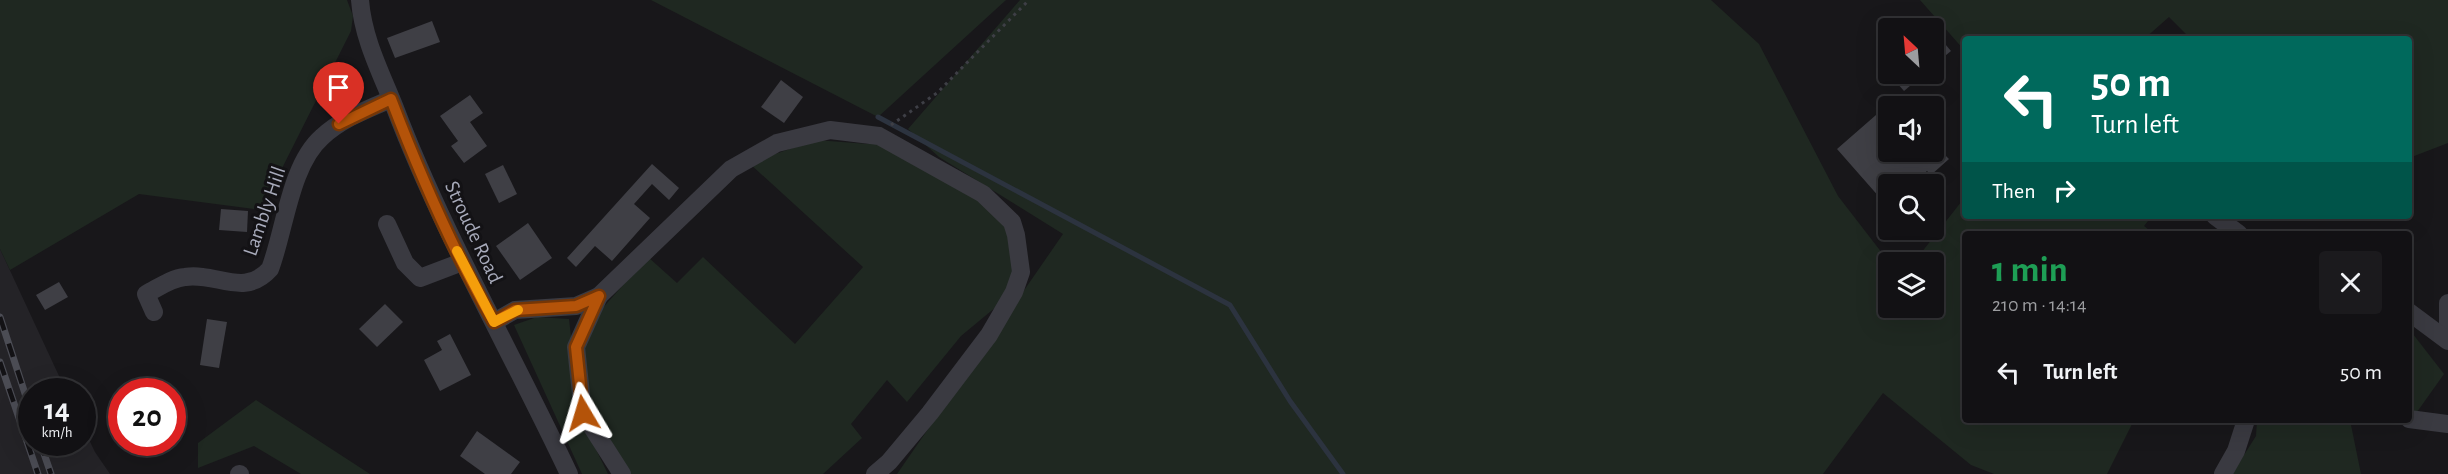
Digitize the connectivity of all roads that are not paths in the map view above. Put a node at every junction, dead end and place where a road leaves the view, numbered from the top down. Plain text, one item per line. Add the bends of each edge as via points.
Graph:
1 (360, 0) edge
2 (391, 99) junction
3 (2219, 219) edge
4 (387, 224) dead end
5 (2235, 231) edge
6 (462, 262) junction
7 (599, 296) junction
8 (2448, 303) edge
9 (154, 312) dead end
10 (2412, 314) edge
11 (494, 322) junction
12 (2448, 327) edge
13 (2448, 341) edge
14 (2412, 419) edge
15 (2245, 423) edge
16 (2448, 424) edge
17 (568, 474) edge
18 (622, 474) edge
19 (875, 474) edge
20 (2223, 474) edge

1 - 2 street, Stroude Road via 369,44
2 - 6 street, Stroude Road
2 - 9 street, Lambly Hill via 339,124 311,150 297,180 270,269 261,278 241,284 197,276 176,279 146,294
3 - 5 street
4 - 6 street via 405,263 420,278
6 - 11 street, Stroude Road
7 - 11 street via 576,306 515,310
7 - 18 street via 576,347 583,413
7 - 19 street via 731,169 777,143 830,130 879,136 983,194 1012,222 1021,272 1014,292 989,335 930,413
8 - 12 street
10 - 13 street
11 - 17 street, Stroude Road
14 - 16 street
15 - 20 street

